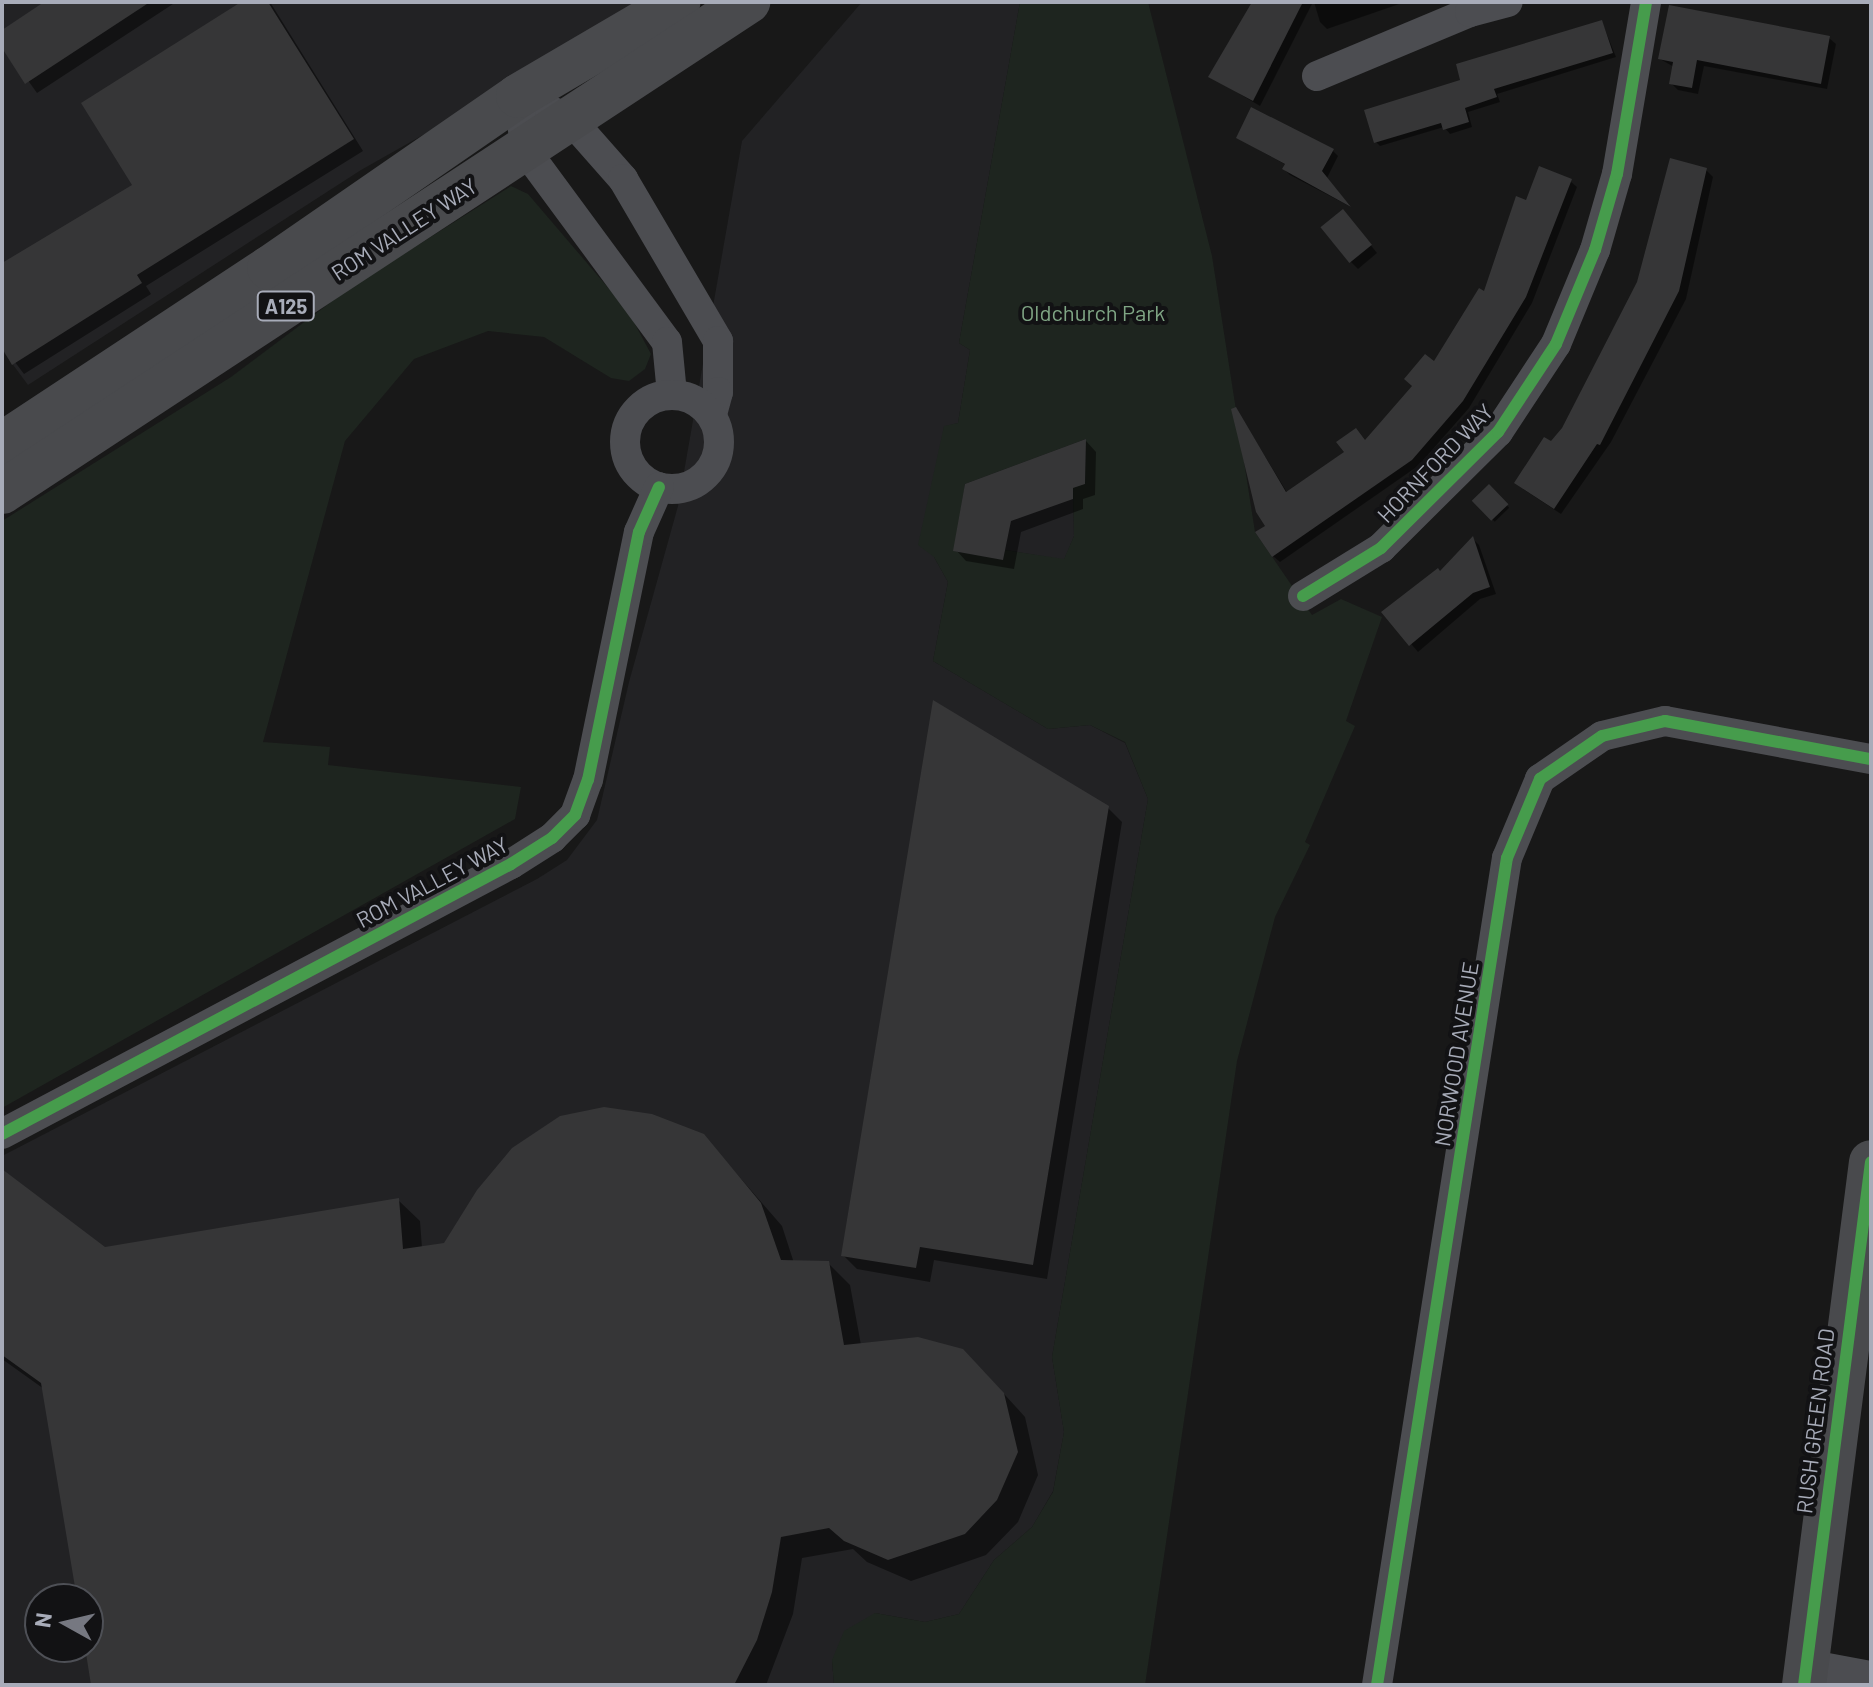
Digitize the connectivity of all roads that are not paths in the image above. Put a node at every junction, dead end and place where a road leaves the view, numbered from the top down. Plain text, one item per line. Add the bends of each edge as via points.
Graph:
1 (678, 2) edge
2 (748, 2) edge
3 (1508, 2) edge
4 (1646, 2) edge
5 (1317, 76) dead end
6 (518, 96) junction
7 (571, 120) junction
8 (526, 151) junction
9 (672, 394) junction
10 (712, 415) junction
11 (2, 444) edge
12 (659, 487) junction
13 (2, 492) edge
14 (1303, 596) dead end
15 (1871, 759) edge
16 (2, 1134) edge
17 (1871, 1162) edge
18 (1805, 1674) edge
19 (1871, 1676) edge
20 (1377, 1685) edge

1 - 6 main road, ROM VALLEY WAY / A125
2 - 7 main road, ROM VALLEY WAY / A125
3 - 5 street via 1470,12
4 - 14 street, HORNFORD WAY via 1617,174 1595,250 1556,344 1498,432 1381,548
6 - 7 street
6 - 8 street
6 - 11 main road, ROM VALLEY WAY / A125
7 - 8 main road, ROM VALLEY WAY / A125
7 - 10 street via 623,179 718,341 718,392
8 - 9 street via 667,342
8 - 13 main road, ROM VALLEY WAY / A125
9 - 10 street via 695,400
9 - 12 street via 640,406 626,428 627,458 634,471
10 - 12 street via 720,442 709,472 686,486
12 - 16 street, ROM VALLEY WAY via 639,532 588,780 575,815 552,838
15 - 20 street, NORWOOD AVENUE via 1665,721 1602,736 1540,779 1507,858
17 - 18 main road, RUSH GREEN ROAD
18 - 19 street

